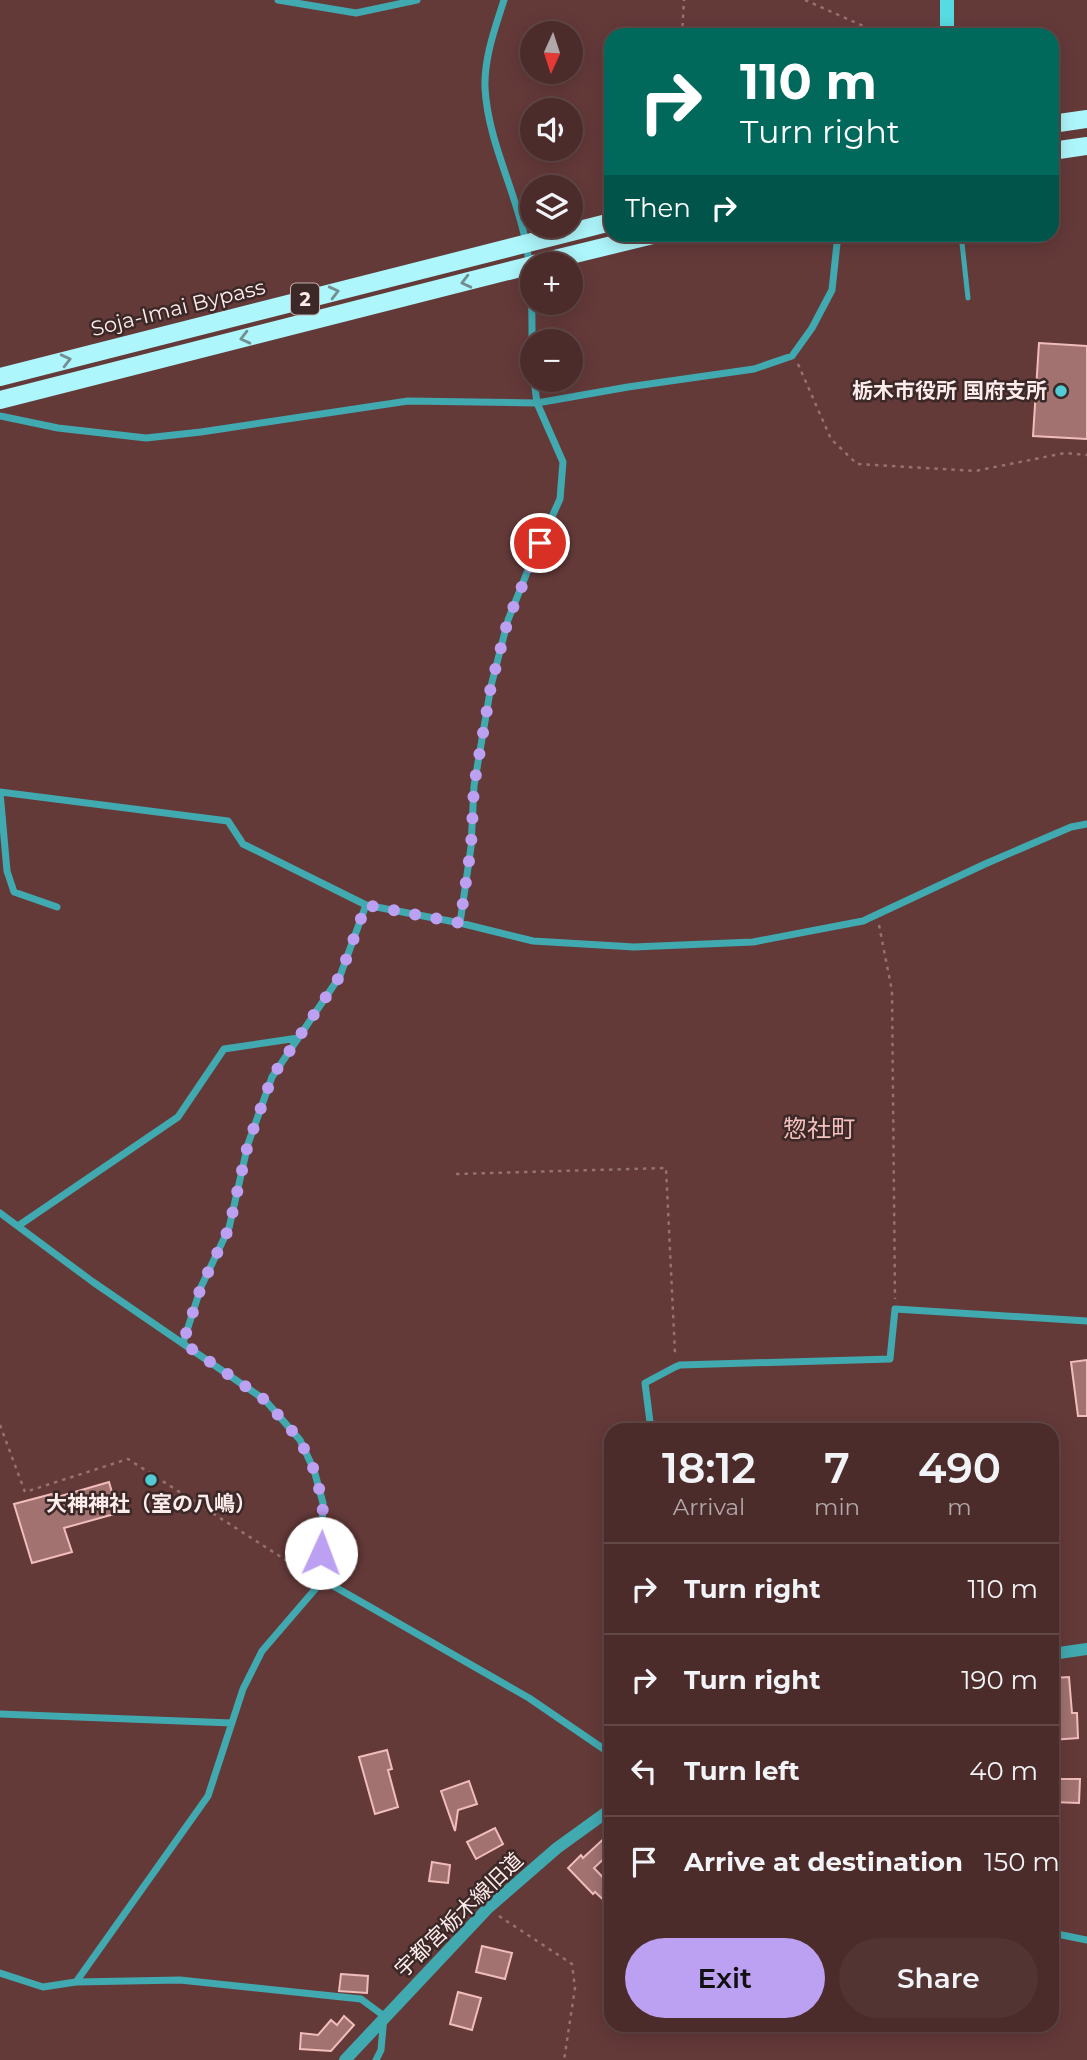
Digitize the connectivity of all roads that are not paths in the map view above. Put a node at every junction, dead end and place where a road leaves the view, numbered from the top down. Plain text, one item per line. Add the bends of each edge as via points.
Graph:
1 (278, 0) edge
2 (417, 0) edge
3 (504, 0) edge
4 (947, 0) edge
5 (947, 28) edge
6 (1087, 119) edge
7 (1059, 123) edge
8 (1087, 146) edge
9 (1059, 150) edge
10 (604, 224) edge
11 (624, 242) edge
12 (837, 242) edge
13 (962, 242) edge
14 (526, 243) junction
15 (528, 252) edge
16 (583, 252) edge
17 (520, 268) edge
18 (968, 298) dead end
19 (0, 377) edge
20 (536, 392) edge
21 (0, 400) edge
22 (537, 403) junction
23 (0, 416) edge
24 (0, 792) edge
25 (1087, 824) edge
26 (366, 905) junction
27 (57, 906) dead end
28 (460, 923) junction
29 (298, 1038) junction
30 (0, 1213) edge
31 (18, 1226) junction
32 (1087, 1321) edge
33 (183, 1343) junction
34 (649, 1423) edge
35 (323, 1580) junction
36 (1087, 1649) edge
37 (1059, 1653) edge
38 (0, 1714) edge
39 (232, 1723) junction
40 (604, 1749) edge
41 (604, 1814) edge
42 (1059, 1934) edge
43 (1087, 1940) edge
44 (0, 1973) edge
45 (76, 1982) junction
46 (384, 2016) junction
47 (345, 2060) edge
48 (376, 2060) edge

1 - 2 street via 356,13
3 - 14 street via 491,40 485,86 488,116
4 - 5 main road
6 - 7 main road
8 - 9 main road
10 - 14 main road, Soja-Imai Bypass / 2
11 - 16 main road, 2
12 - 22 street via 832,290 794,354 754,369
13 - 18 lane
14 - 15 street
19 -> 14 main road, Soja-Imai Bypass / 2
17 -> 21 main road, 2
20 - 22 street
22 - 23 street via 408,401 146,438
22 - 28 street via 563,462 560,499 508,620 491,686 474,786
24 - 26 street via 228,821 243,845
24 - 27 street via 7,871 14,892
25 - 28 street via 1071,827 863,921 818,932 753,942 634,947 533,941
26 - 28 street
26 - 29 street via 340,976
29 - 31 street via 224,1049 178,1117
29 - 33 street via 272,1077 248,1144 229,1228 201,1287
30 - 31 street
31 - 33 street
32 - 34 street via 895,1309 890,1359 680,1365 645,1383
33 - 35 street via 265,1400 300,1440 323,1503
35 - 39 street via 262,1651
35 - 40 street via 529,1698
36 - 37 street
38 - 39 street
39 - 45 street via 208,1796
41 - 46 street, 宇都宮栃木線旧道 via 488,1908
42 - 43 street
44 - 45 street via 43,1987
45 - 46 street via 180,1980 361,1999
46 - 47 street, 宇都宮栃木線旧道
46 - 48 street

